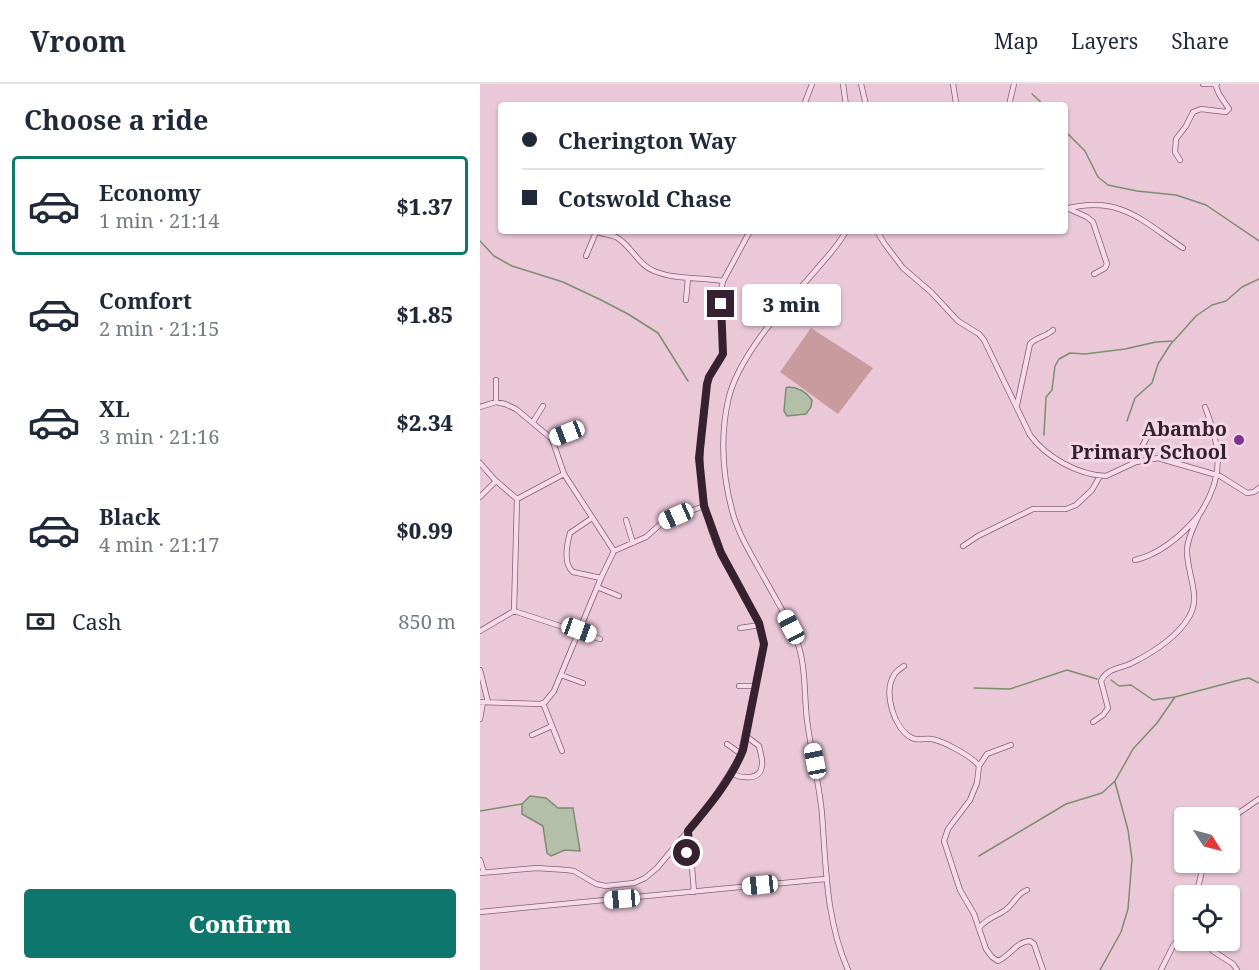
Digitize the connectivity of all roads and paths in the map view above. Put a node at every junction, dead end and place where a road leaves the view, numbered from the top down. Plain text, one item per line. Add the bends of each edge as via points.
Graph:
1 (812, 84) edge
2 (843, 84) edge
3 (861, 84) edge
4 (953, 84) edge
5 (1014, 84) edge
6 (1203, 84) edge
7 (1216, 84) edge
8 (805, 102) edge
9 (846, 102) edge
10 (865, 102) edge
11 (956, 102) edge
12 (1010, 102) edge
13 (1180, 160) dead end
14 (1068, 208) edge
15 (1068, 209) edge
16 (594, 234) edge
17 (616, 234) edge
18 (748, 234) edge
19 (844, 234) edge
20 (879, 234) edge
21 (1183, 248) dead end
22 (586, 256) dead end
23 (1094, 274) dead end
24 (688, 278) junction
25 (723, 281) junction
26 (686, 300) dead end
27 (1053, 330) dead end
28 (496, 380) dead end
29 (496, 402) junction
30 (543, 406) dead end
31 (1017, 406) junction
32 (480, 407) edge
33 (1205, 407) dead end
34 (533, 422) junction
35 (581, 428) dead end
36 (1152, 428) dead end
37 (552, 439) junction
38 (1140, 453) junction
39 (1147, 460) junction
40 (1136, 462) junction
41 (480, 464) edge
42 (564, 474) junction
43 (1216, 474) junction
44 (1100, 476) junction
45 (496, 481) junction
46 (1259, 488) edge
47 (480, 497) edge
48 (517, 499) junction
49 (704, 506) junction
50 (1200, 514) junction
51 (592, 518) junction
52 (626, 520) dead end
53 (633, 543) junction
54 (963, 546) dead end
55 (614, 551) junction
56 (1136, 560) dead end
57 (601, 578) junction
58 (597, 587) junction
59 (619, 596) dead end
60 (514, 611) junction
61 (760, 625) junction
62 (740, 628) dead end
63 (579, 630) junction
64 (480, 631) edge
65 (600, 639) dead end
66 (904, 666) dead end
67 (480, 670) edge
68 (561, 675) junction
69 (583, 683) dead end
70 (739, 686) dead end
71 (756, 686) junction
72 (484, 702) edge
73 (543, 703) junction
74 (480, 719) edge
75 (1093, 722) dead end
76 (552, 726) junction
77 (532, 735) dead end
78 (746, 736) junction
79 (727, 744) dead end
80 (1011, 745) dead end
81 (562, 751) dead end
82 (741, 754) junction
83 (979, 766) junction
84 (731, 773) junction
85 (1259, 799) edge
86 (1240, 812) edge
87 (688, 831) junction
88 (480, 860) edge
89 (482, 873) edge
90 (825, 879) junction
91 (1027, 890) dead end
92 (694, 892) junction
93 (480, 912) edge
94 (980, 928) junction
95 (1174, 945) edge
96 (1213, 951) edge
97 (848, 970) edge
98 (1043, 970) edge
99 (1161, 970) edge
100 (1237, 970) edge

1 - 8 street
2 - 9 street
3 - 10 street
4 - 11 street
5 - 12 street
6 - 7 street
7 - 13 street via 1229,109 1193,112 1176,139 1175,152
14 - 21 street via 1090,205 1124,209
15 - 23 street via 1091,219 1097,229 1107,264
16 - 22 street
17 - 24 street via 650,270
18 - 25 street
19 - 90 street via 749,356 728,400 724,449 733,514 791,627 802,662 818,781
20 - 31 street via 903,268 958,321 984,340
24 - 25 street
24 - 26 street
25 - 49 street via 723,354 707,384 700,447
27 - 31 street via 1030,344
28 - 29 street
29 - 32 street
29 - 34 street via 516,409
30 - 34 street
31 - 44 street via 1030,435 1045,452
33 - 43 street via 1219,455
34 - 37 street
35 - 37 street
36 - 38 street
37 - 42 street
38 - 39 street
38 - 40 street
39 - 40 street
39 - 43 street via 1170,460
40 - 44 street
41 - 45 street
42 - 48 street
42 - 51 street
43 - 46 street via 1247,493
43 - 50 street via 1212,493
44 - 54 street via 1076,505 1033,509
45 - 47 street
45 - 48 street
48 - 60 street
49 - 53 street via 664,521
49 - 61 street via 721,553
50 - 56 street via 1172,541
50 - 75 street via 1187,550 1194,594 1191,614 1175,634 1103,678 1108,708
51 - 55 street
51 - 57 street via 570,533 567,563 573,572
52 - 53 street
53 - 55 street
55 - 57 street
57 - 58 street
58 - 59 street
58 - 63 street
60 - 63 street
60 - 64 street
61 - 62 street
61 - 71 street via 764,644
63 - 65 street
63 - 68 street
66 - 83 street via 893,676 890,692 895,718 902,728 913,739 936,740 969,756
67 - 72 street
68 - 69 street
68 - 73 street
70 - 71 street
71 - 78 street
72 - 73 street
72 - 74 street
73 - 76 street
76 - 77 street
76 - 81 street
78 - 82 street
78 - 84 street via 759,746 761,769 748,778
79 - 82 street
80 - 83 street via 987,754
82 - 84 street
83 - 94 street via 970,800 948,829 944,841 960,890
84 - 87 street
85 - 86 street
87 - 89 street via 657,868 634,883 601,886 574,871 548,868
87 - 92 street via 687,859 692,867
88 - 89 street
90 - 92 street
90 - 97 street via 837,941
91 - 94 street via 1018,894 1005,910 987,918
92 - 93 street
94 - 98 street via 986,949 994,959 1001,960 1022,942 1030,941
95 - 99 street
96 - 100 street

